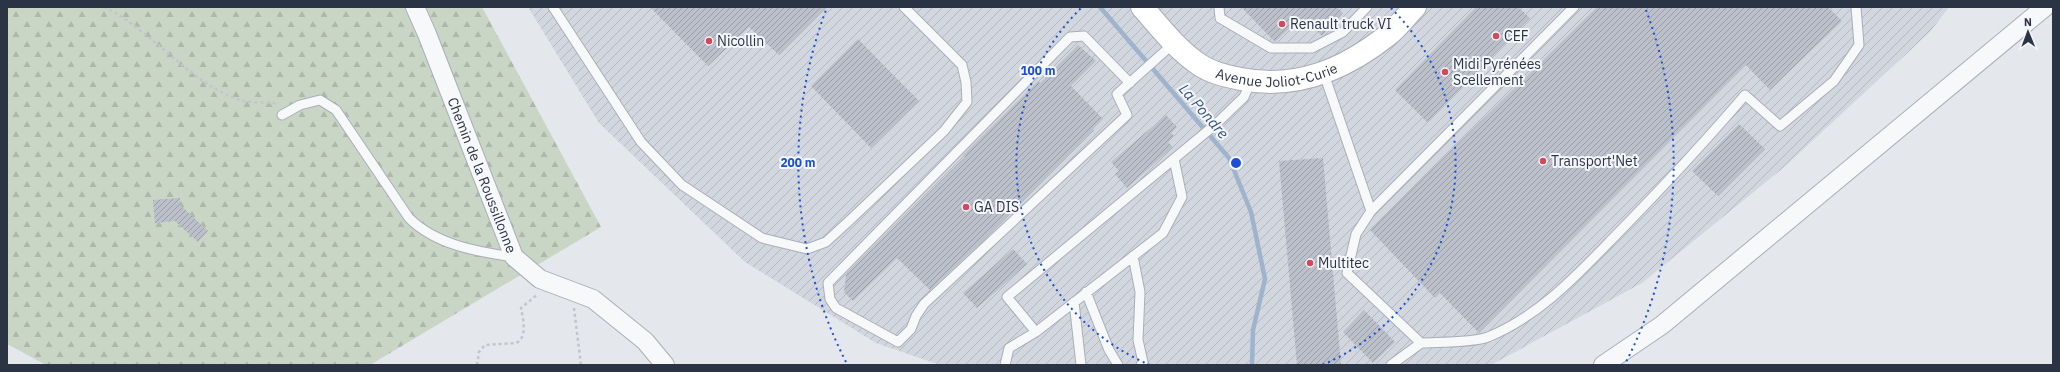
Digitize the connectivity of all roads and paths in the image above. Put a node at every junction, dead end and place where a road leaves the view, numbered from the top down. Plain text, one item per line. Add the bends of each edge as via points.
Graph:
1 (104, 7) edge
2 (415, 7) edge
3 (553, 7) edge
4 (904, 7) edge
5 (1142, 7) edge
6 (1220, 7) edge
7 (1367, 7) edge
8 (1574, 7) edge
9 (1856, 7) edge
10 (2045, 7) edge
11 (1408, 10) edge
12 (1168, 49) junction
13 (1324, 74) junction
14 (1251, 81) junction
15 (1130, 83) junction
16 (300, 105) junction
17 (282, 115) dead end
18 (1174, 159) junction
19 (1371, 211) junction
20 (1133, 256) junction
21 (514, 257) junction
22 (553, 284) junction
23 (571, 291) junction
24 (1086, 292) junction
25 (1074, 302) junction
26 (1036, 332) junction
27 (1421, 343) junction
28 (476, 365) edge
29 (581, 365) edge
30 (665, 365) edge
31 (1005, 365) edge
32 (1081, 365) edge
33 (1118, 365) edge
34 (1141, 365) edge
35 (1391, 365) edge
36 (1603, 365) edge

1 - 16 path via 147,35 190,71 219,90 241,100
2 - 21 street, Chemin de la Roussillonne
3 - 4 lane via 641,142 682,184 762,238 807,249 826,242 850,220 944,131 967,102 962,65
5 - 12 street, Avenue Joliot-Curie
6 - 7 lane via 1220,18 1271,48 1312,48 1343,32
8 - 19 lane
9 - 27 lane via 1859,45 1834,81 1780,126 1745,95 1681,169 1565,287 1513,325 1486,338
10 - 36 street via 1662,325
11 - 13 street, Avenue Joliot-Curie via 1388,35 1341,66
12 - 14 street, Avenue Joliot-Curie via 1224,75
12 - 15 lane
13 - 14 street, Avenue Joliot-Curie via 1273,83
13 - 19 lane
14 - 18 lane via 1244,97
15 - 15 lane via 1117,94 1127,115 924,304 911,329 898,342 836,308 830,299 828,283 1070,38 1084,36
16 - 17 lane
16 - 21 lane via 320,100 336,110 409,218 420,229 443,241 487,253
18 - 20 lane via 1182,198 1163,233
18 - 26 lane via 1007,298
19 - 27 lane via 1356,234 1347,273
20 - 24 lane
20 - 34 lane via 1140,292 1138,340 1143,362
21 - 22 street, Chemin de la Roussillonne via 540,279
22 - 23 street, Chemin de la Roussillonne
22 - 28 path via 521,308 523,335 520,341 485,345 479,352
23 - 29 path
23 - 30 street, Chemin de la Roussillonne via 593,299 645,341
24 - 25 lane
24 - 33 lane via 1109,350
25 - 26 lane
25 - 32 lane
26 - 31 lane via 1010,348
27 - 35 lane

